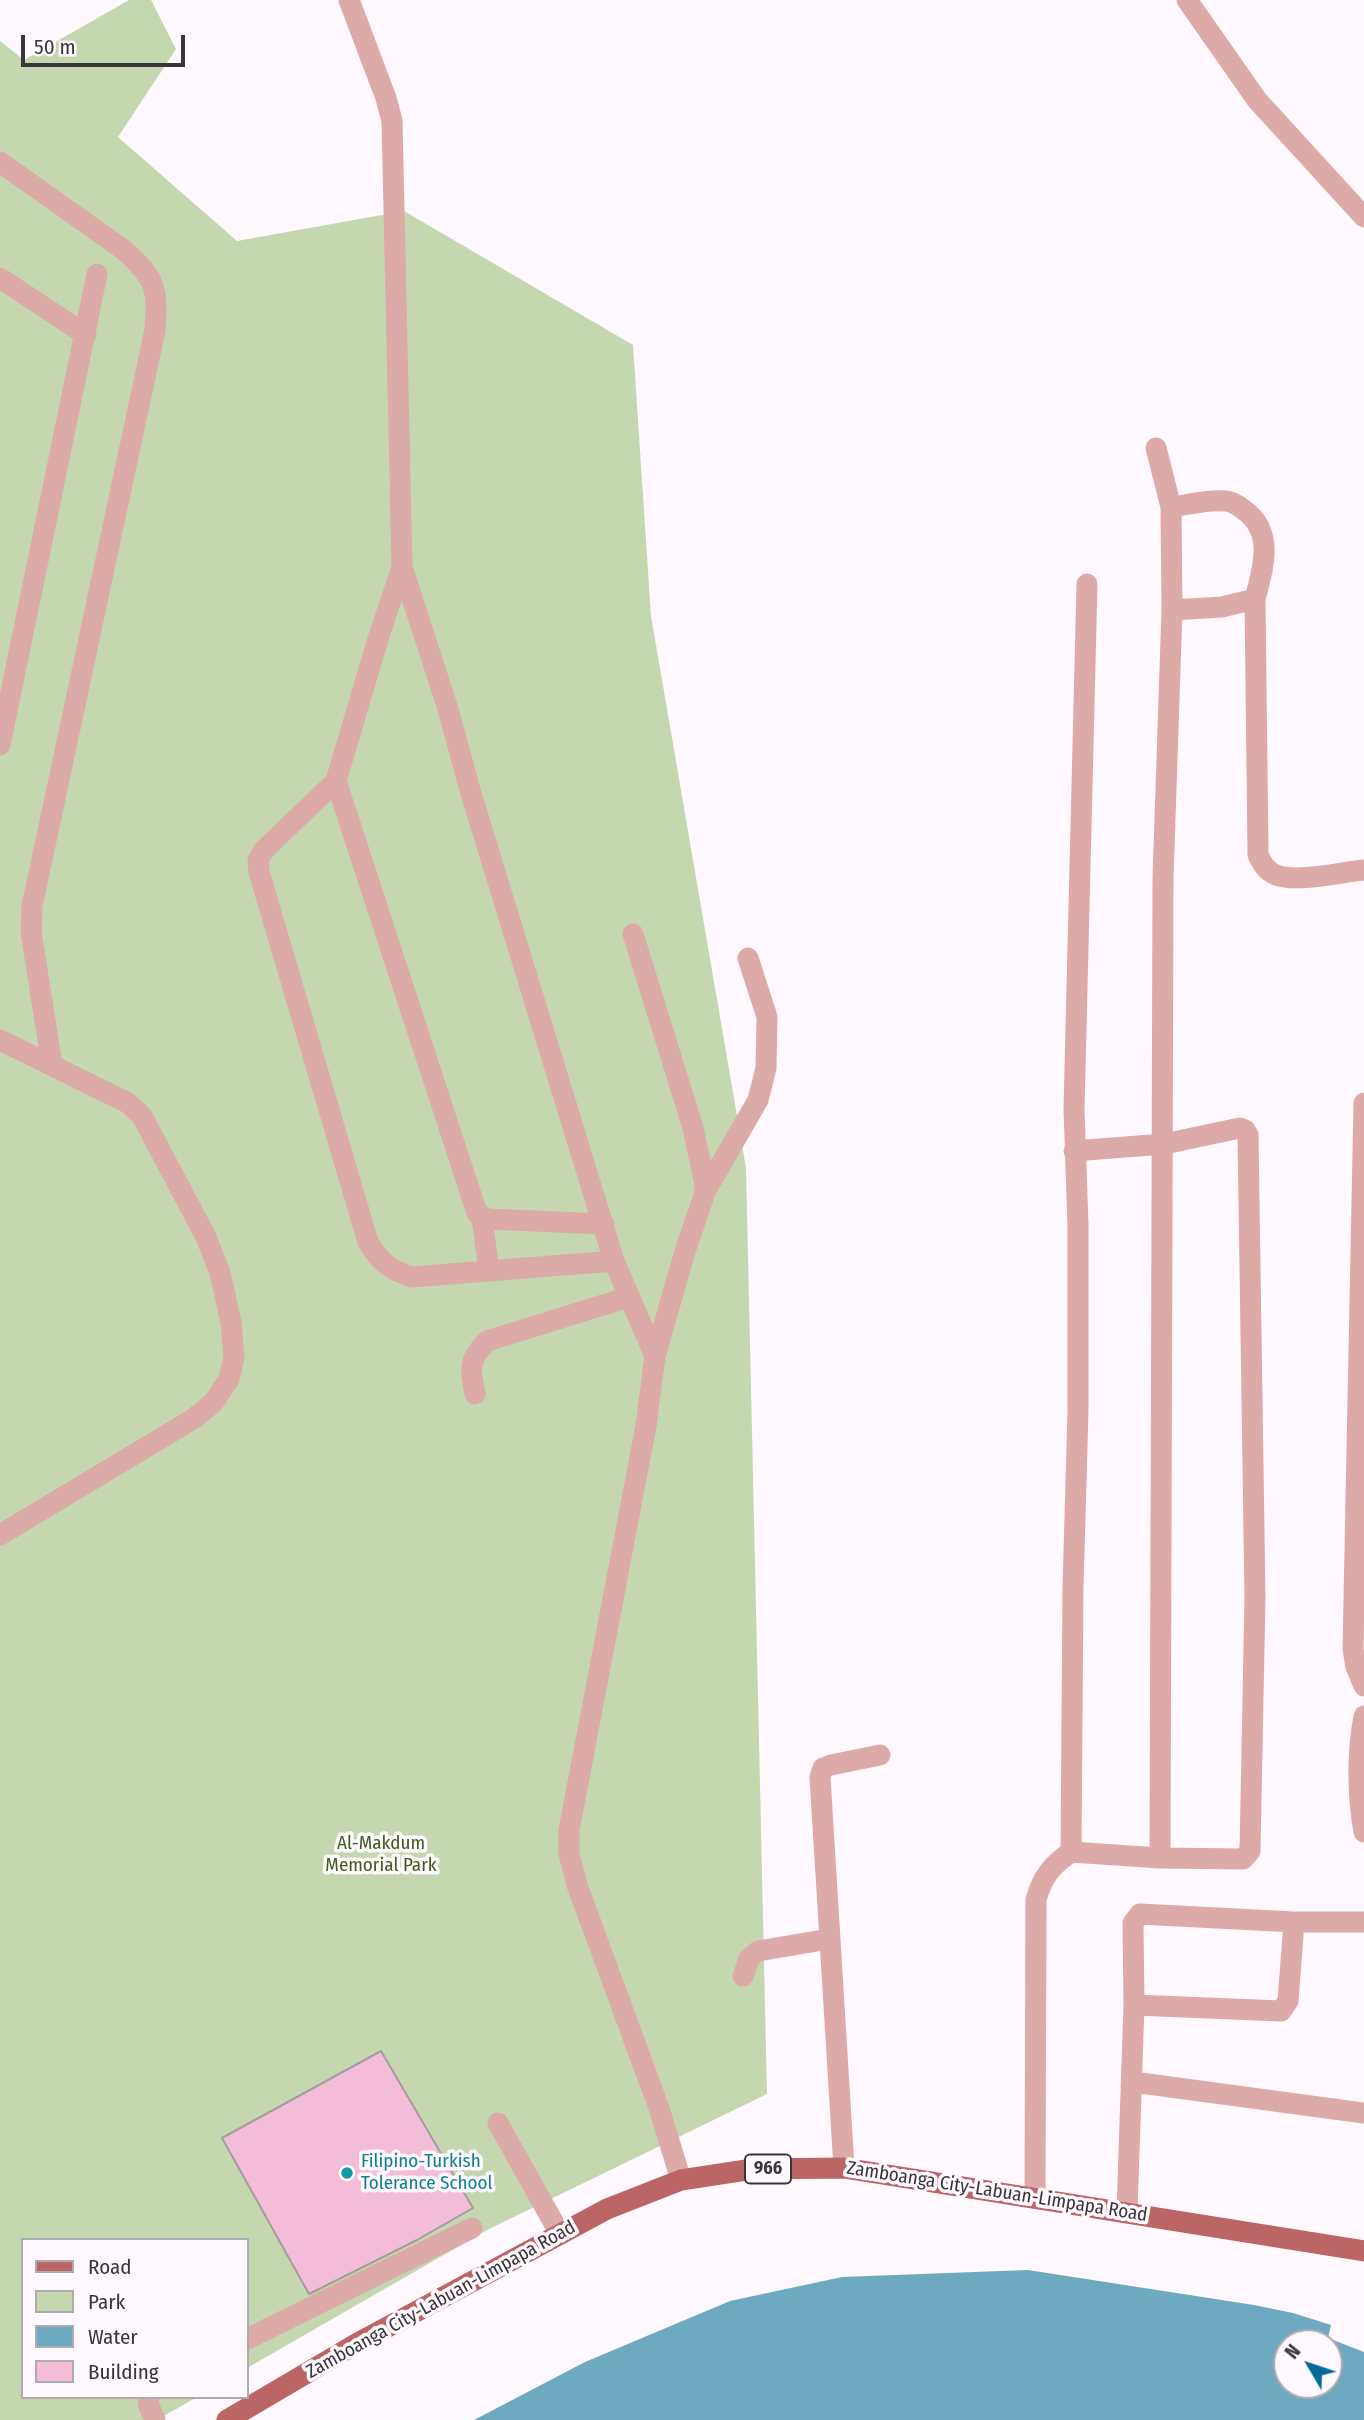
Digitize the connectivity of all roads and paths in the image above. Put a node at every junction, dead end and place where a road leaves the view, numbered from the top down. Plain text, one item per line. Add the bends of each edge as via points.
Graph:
1 (349, 0) edge
2 (1187, 0) edge
3 (0, 162) edge
4 (1364, 217) edge
5 (97, 274) dead end
6 (0, 278) edge
7 (86, 334) junction
8 (1156, 448) dead end
9 (1171, 508) junction
10 (402, 567) junction
11 (1087, 584) dead end
12 (1255, 599) junction
13 (1172, 610) junction
14 (0, 746) edge
15 (336, 781) junction
16 (1364, 870) edge
17 (633, 934) dead end
18 (747, 958) dead end
19 (0, 1040) edge
20 (52, 1065) junction
21 (1364, 1103) edge
22 (1164, 1144) junction
23 (1074, 1151) junction
24 (706, 1190) junction
25 (482, 1217) junction
26 (604, 1224) junction
27 (614, 1261) junction
28 (489, 1271) junction
29 (628, 1297) junction
30 (655, 1356) junction
31 (475, 1394) dead end
32 (0, 1535) edge
33 (1364, 1686) edge
34 (1364, 1716) edge
35 (880, 1755) dead end
36 (1364, 1832) edge
37 (1071, 1852) junction
38 (1160, 1858) junction
39 (1294, 1922) junction
40 (1364, 1922) edge
41 (829, 1940) junction
42 (743, 1976) dead end
43 (1134, 2005) junction
44 (1133, 2082) junction
45 (1364, 2113) edge
46 (498, 2123) dead end
47 (844, 2168) junction
48 (681, 2180) junction
49 (1035, 2198) junction
50 (1127, 2211) junction
51 (472, 2228) dead end
52 (560, 2234) junction
53 (1364, 2251) edge
54 (248, 2339) edge
55 (148, 2399) edge
56 (155, 2420) edge
57 (227, 2420) edge

1 - 10 street via 392,121
2 - 4 street via 1257,100
3 - 20 street via 133,258 152,280 157,301 155,330 32,906 31,932
5 - 7 street
6 - 7 street
7 - 14 street
8 - 9 street
9 - 12 street via 1226,500 1253,516 1265,545
9 - 13 street
10 - 15 street
10 - 26 street
11 - 23 street
12 - 13 street via 1222,607
12 - 16 street via 1258,855 1264,867 1289,878
13 - 22 street via 1163,878
15 - 25 street
15 - 28 street via 258,860 368,1242 378,1260 412,1277
17 - 24 street via 693,1128
18 - 24 street via 767,1017 766,1068 758,1100
19 - 20 street
20 - 32 street via 128,1102 142,1116 220,1273 234,1357 229,1379 203,1411
21 - 33 street via 1353,1649
22 - 23 street
22 - 38 street
22 - 38 street via 1240,1128 1248,1135 1255,1597 1250,1851 1243,1859
23 - 37 street via 1078,1410
24 - 30 street
25 - 26 street
25 - 28 street
26 - 27 street
27 - 28 street
27 - 29 street
29 - 30 street
29 - 31 street via 487,1340 470,1367
30 - 48 street via 646,1426 569,1829 569,1854
34 - 36 street via 1358,1782
35 - 41 street via 831,1765 823,1768 820,1777
37 - 38 street
37 - 49 street via 1046,1873 1036,1900
39 - 40 street
39 - 43 street via 1288,2001 1281,2011
39 - 43 street via 1140,1914 1133,1923
41 - 42 street via 758,1951 749,1959
41 - 47 street
43 - 44 street
44 - 45 street
44 - 50 street
46 - 52 street
47 - 48 main road, Zamboanga City-Labuan-Limpapa Road / 966 via 753,2169
47 - 49 main road, Zamboanga City-Labuan-Limpapa Road / 966
48 - 52 main road, Zamboanga City-Labuan-Limpapa Road / 966 via 607,2209
49 - 50 main road, Zamboanga City-Labuan-Limpapa Road / 966
50 - 53 main road, Zamboanga City-Labuan-Limpapa Road / 966
51 - 54 street
52 - 57 main road, Zamboanga City-Labuan-Limpapa Road / 966
55 - 56 street

